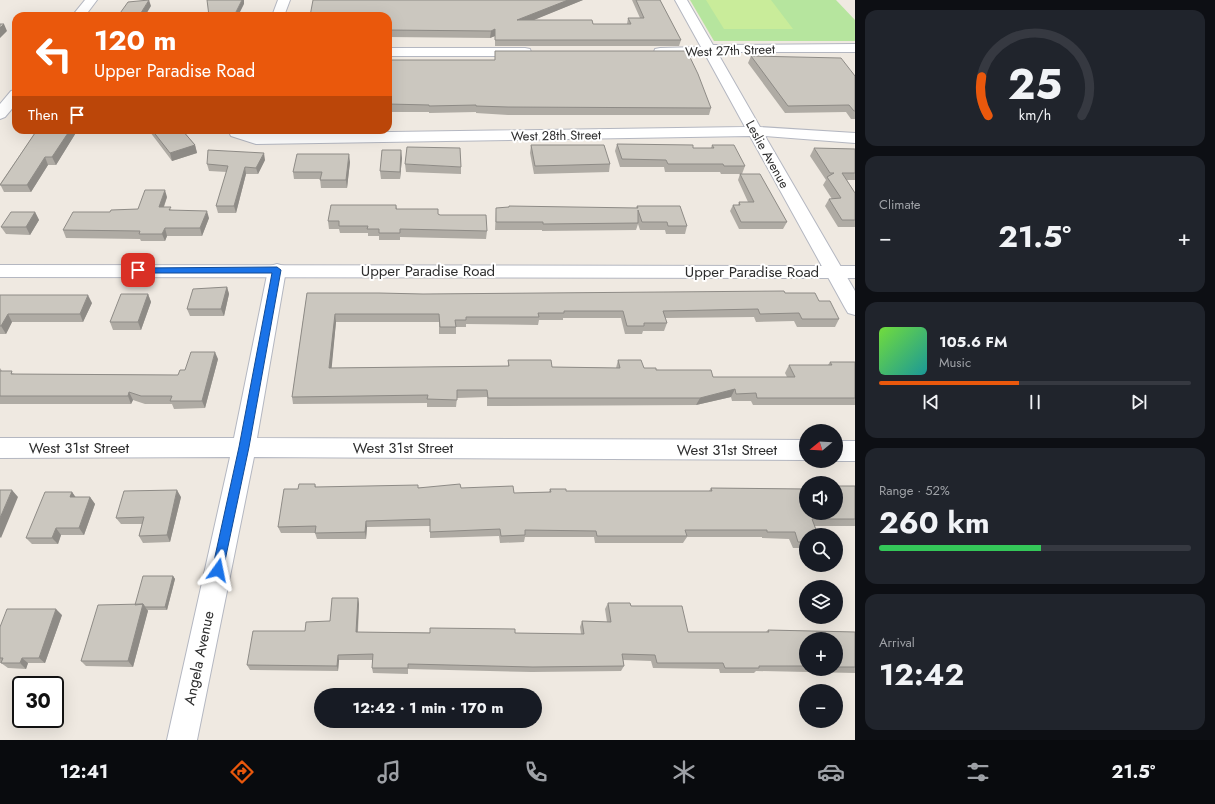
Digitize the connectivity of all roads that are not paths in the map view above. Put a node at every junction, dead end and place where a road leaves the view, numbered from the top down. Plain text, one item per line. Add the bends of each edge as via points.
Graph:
1 (91, 0) edge
2 (284, 0) edge
3 (681, 0) edge
4 (81, 12) edge
5 (280, 12) edge
6 (855, 48) edge
7 (710, 50) junction
8 (392, 52) edge
9 (536, 52) edge
10 (646, 52) edge
11 (12, 99) edge
12 (0, 114) edge
13 (755, 131) junction
14 (239, 134) edge
15 (855, 138) edge
16 (277, 270) junction
17 (0, 271) edge
18 (834, 272) junction
19 (855, 272) edge
20 (855, 308) edge
21 (244, 447) junction
22 (0, 448) edge
23 (799, 450) edge
24 (843, 451) edge
25 (855, 451) edge
26 (182, 740) edge

1 - 4 street
2 - 5 street
3 - 7 street, Leslie Avenue
6 - 7 street, West 27th Street
7 - 10 street, West 27th Street
7 - 13 street, Leslie Avenue
8 - 9 street
11 - 12 street
13 - 14 street, West 28th Street via 256,139
13 - 15 street, West 28th Street
13 - 18 street, Leslie Avenue
16 - 17 street, Upper Paradise Road
16 - 18 street, Upper Paradise Road
16 - 21 street, Angela Avenue
18 - 19 street, Upper Paradise Road
18 - 20 street, Leslie Avenue
21 - 22 street, West 31st Street
21 - 23 street, West 31st Street
21 - 26 street, Angela Avenue
24 - 25 street

